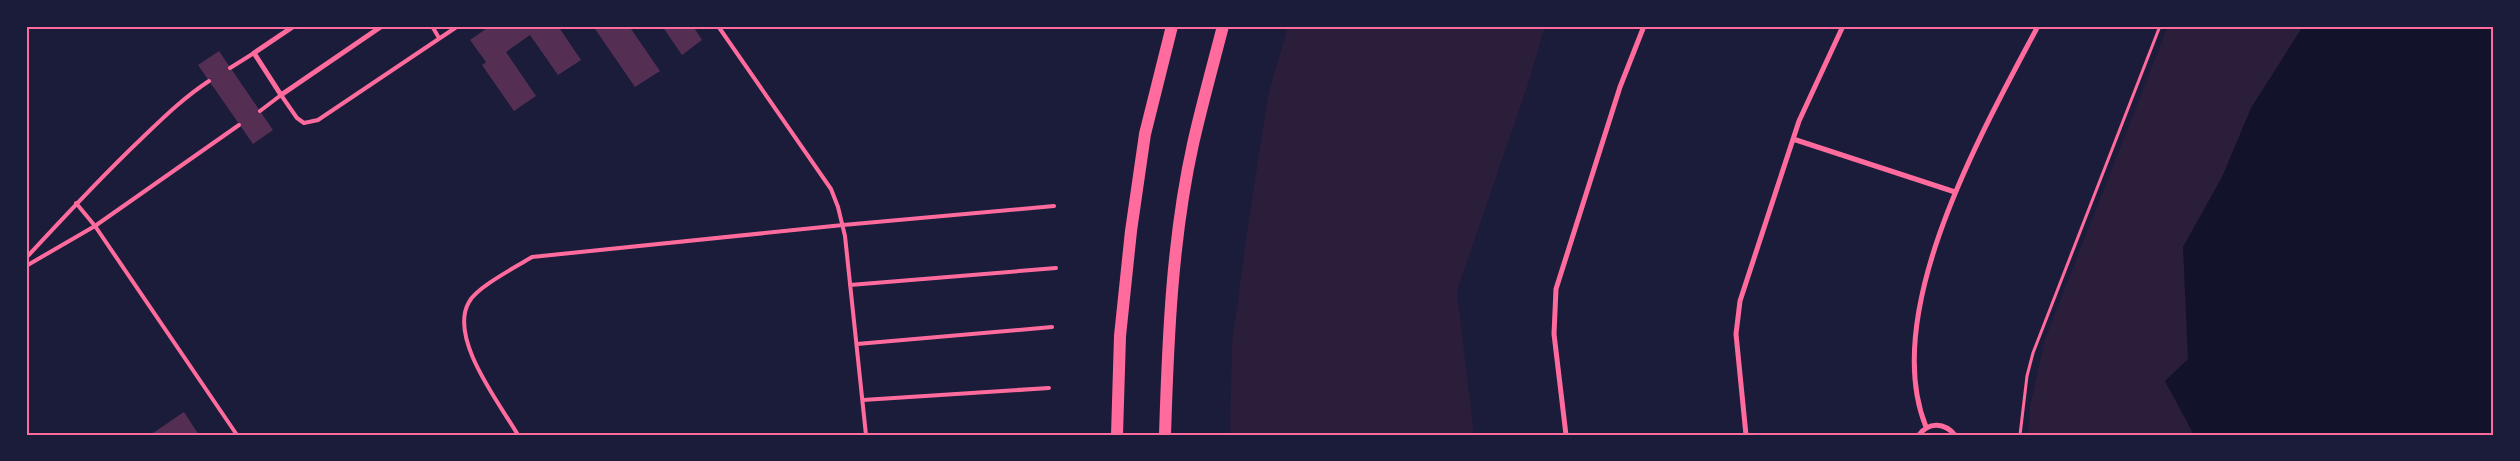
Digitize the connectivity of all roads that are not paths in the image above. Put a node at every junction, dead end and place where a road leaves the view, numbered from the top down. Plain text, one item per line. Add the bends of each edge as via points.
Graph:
1 (294, 26) edge
2 (382, 26) edge
3 (432, 26) edge
4 (458, 26) edge
5 (718, 26) edge
6 (1172, 26) edge
7 (1223, 26) edge
8 (1644, 26) edge
9 (1843, 26) edge
10 (2038, 26) edge
11 (439, 38) junction
12 (254, 52) junction
13 (230, 68) dead end
14 (209, 81) dead end
15 (281, 96) junction
16 (260, 111) dead end
17 (239, 125) dead end
18 (1793, 139) junction
19 (1955, 192) junction
20 (76, 203) junction
21 (1054, 206) dead end
22 (843, 225) junction
23 (95, 226) junction
24 (26, 258) edge
25 (26, 266) edge
26 (1056, 268) dead end
27 (850, 285) junction
28 (1052, 326) dead end
29 (856, 344) junction
30 (1048, 388) dead end
31 (863, 400) junction
32 (1926, 427) junction
33 (237, 435) edge
34 (518, 435) edge
35 (866, 435) edge
36 (1117, 435) edge
37 (1165, 435) edge
38 (1566, 435) edge
39 (1746, 435) edge
40 (1919, 435) edge
41 (1955, 435) edge

1 - 12 street
2 - 15 street
3 - 11 lane
4 - 11 lane
5 - 22 lane via 831,189
6 - 36 main road via 1145,134 1131,231 1120,336
7 - 37 main road via 1193,145 1178,236 1172,283
8 - 38 street via 1620,87 1556,289 1554,334
9 - 18 street via 1805,105
10 - 19 street
11 - 15 lane via 310,123 297,118
12 - 13 lane
12 - 15 street
14 - 20 lane via 171,111
15 - 16 lane
17 - 23 lane
18 - 19 street
18 - 39 street via 1737,317
19 - 32 street via 1930,270 1917,325 1914,369 1919,408
20 - 23 lane
20 - 24 lane
21 - 22 lane
22 - 27 lane
22 - 34 lane via 532,257 492,282 469,301 465,330 474,362
23 - 25 lane
23 - 33 lane
26 - 27 lane
27 - 29 lane
28 - 29 lane
29 - 31 lane
30 - 31 lane
31 - 35 lane
32 - 40 street
32 - 41 street via 1943,425

